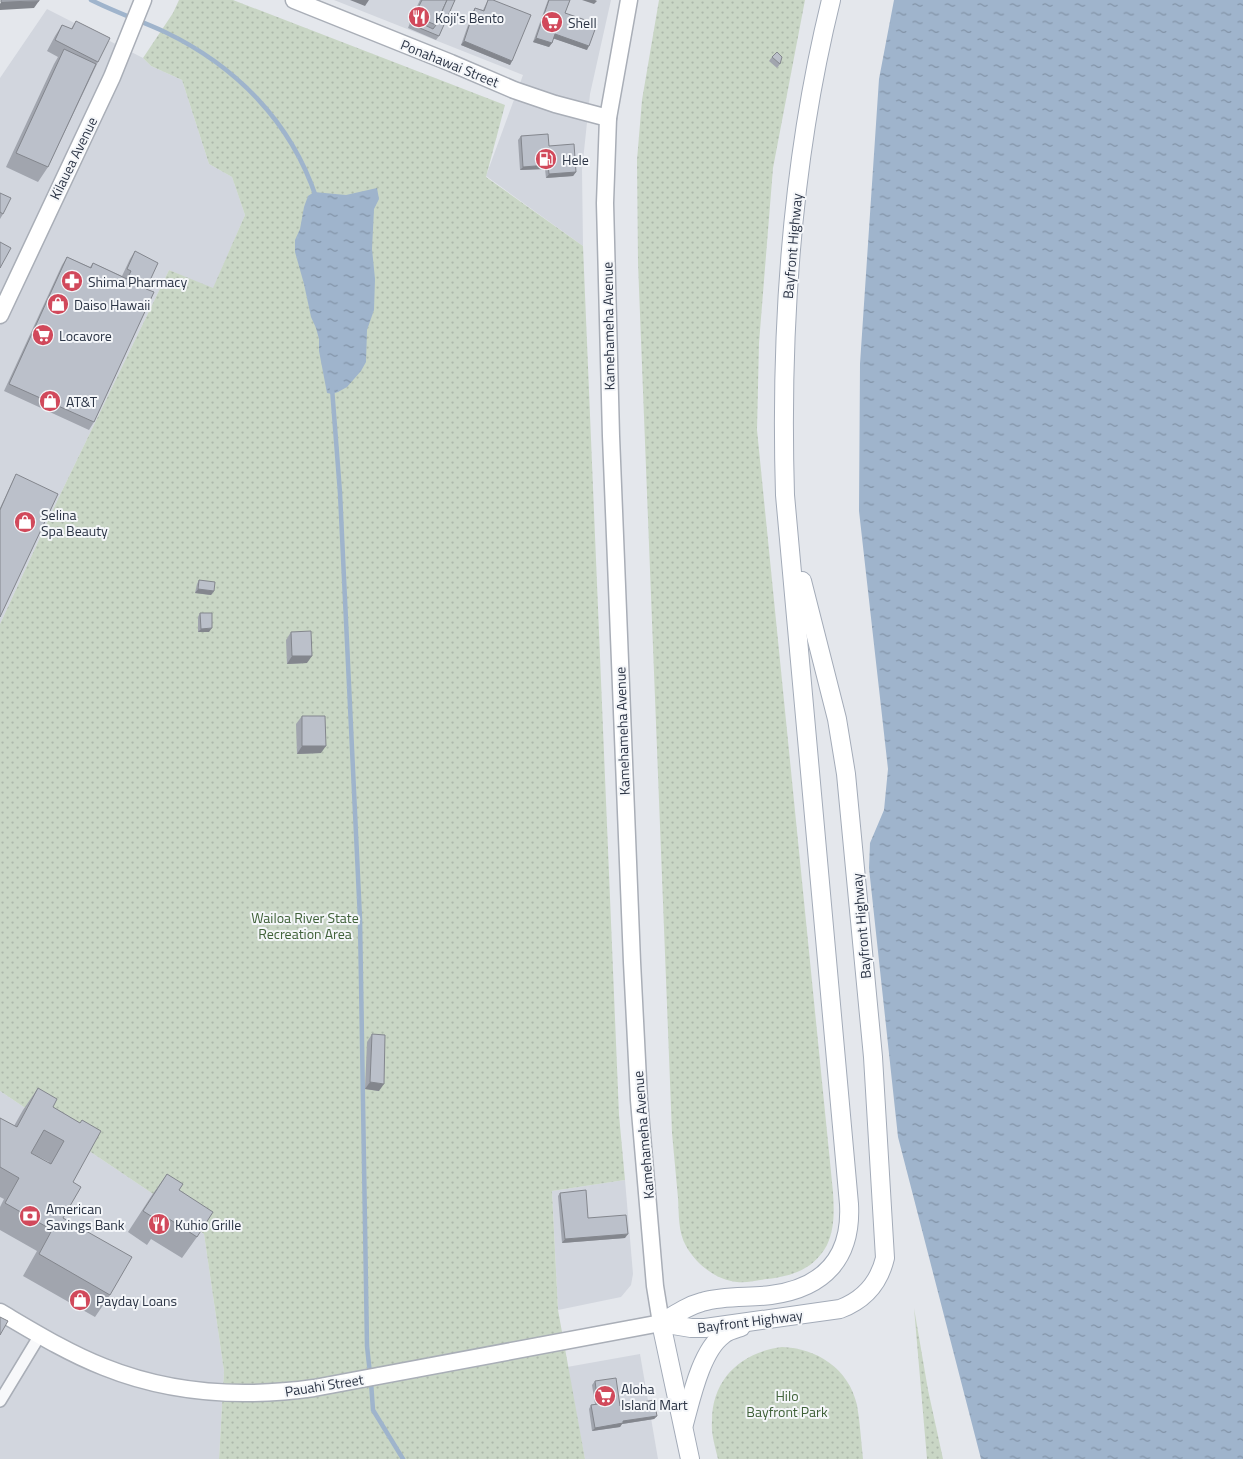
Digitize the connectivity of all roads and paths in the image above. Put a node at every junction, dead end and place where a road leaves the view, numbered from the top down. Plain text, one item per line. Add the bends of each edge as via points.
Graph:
1 (143, 0) edge
2 (294, 0) edge
3 (629, 0) edge
4 (831, 0) edge
5 (608, 118) junction
6 (0, 316) edge
7 (785, 494) junction
8 (0, 1312) edge
9 (760, 1320) junction
10 (661, 1323) junction
11 (40, 1335) junction
12 (0, 1401) edge
13 (684, 1424) junction
14 (690, 1459) edge

1 - 6 street, Kilauea Avenue via 112,77
2 - 5 street, Ponahawai Street via 514,90
3 - 5 street, Kamehameha Avenue
4 - 7 main road, Bayfront Highway via 800,164 787,295
5 - 10 street, Kamehameha Avenue via 605,203 611,436 631,952 639,1100
7 - 9 main road, Bayfront Highway via 802,582 844,758 873,1057 885,1249 875,1283 856,1302 831,1311
7 - 10 main road, Bayfront Highway via 849,1204 848,1230 837,1258 816,1282 790,1292 702,1302
8 - 11 street, Pauahi Street
9 - 10 main road, Bayfront Highway via 706,1328
9 - 13 main road via 723,1334 712,1347 698,1376
10 - 11 street, Pauahi Street via 409,1371 258,1393 229,1393 146,1382 104,1367
10 - 13 main road, Kamehameha Avenue
11 - 12 street
13 - 14 main road, Kamehameha Avenue

